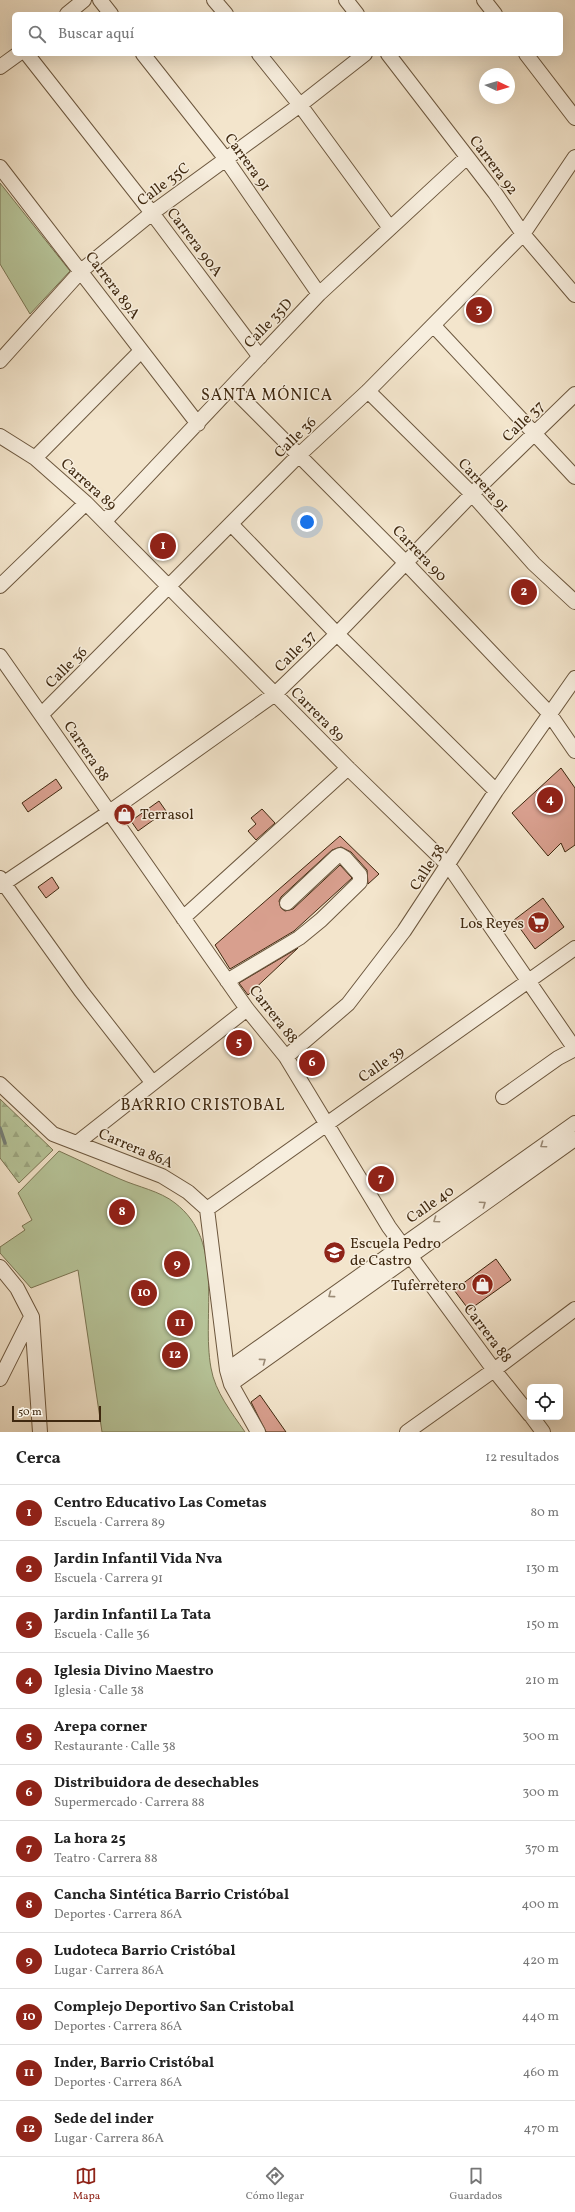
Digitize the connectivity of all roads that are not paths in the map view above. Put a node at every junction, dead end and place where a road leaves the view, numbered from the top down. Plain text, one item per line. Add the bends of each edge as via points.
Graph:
1 (84, 0) edge
2 (100, 0) edge
3 (214, 0) edge
4 (346, 0) edge
5 (484, 0) edge
6 (69, 12) edge
7 (109, 12) edge
8 (224, 12) edge
9 (355, 12) edge
10 (493, 12) edge
11 (15, 56) edge
12 (30, 56) edge
13 (145, 56) edge
14 (261, 56) edge
15 (362, 56) edge
16 (390, 56) edge
17 (528, 56) edge
18 (0, 67) edge
19 (300, 105) junction
20 (575, 118) edge
21 (575, 157) edge
22 (225, 158) junction
23 (466, 158) junction
24 (0, 168) edge
25 (152, 213) junction
26 (390, 228) junction
27 (523, 234) junction
28 (81, 271) junction
29 (320, 294) junction
30 (575, 295) edge
31 (434, 326) junction
32 (141, 351) junction
33 (260, 356) junction
34 (0, 361) edge
35 (232, 388) junction
36 (368, 391) junction
37 (575, 394) edge
38 (198, 424) junction
39 (533, 434) junction
40 (0, 436) edge
41 (299, 455) junction
42 (35, 458) junction
43 (575, 477) edge
44 (472, 494) junction
45 (86, 503) junction
46 (104, 521) junction
47 (231, 524) junction
48 (405, 562) junction
49 (0, 586) edge
50 (170, 587) junction
51 (575, 602) edge
52 (337, 634) junction
53 (0, 656) edge
54 (575, 678) edge
55 (275, 694) junction
56 (549, 713) junction
57 (42, 714) junction
58 (575, 751) edge
59 (348, 768) junction
60 (496, 791) junction
61 (108, 813) junction
62 (449, 866) junction
63 (1, 882) edge
64 (286, 903) dead end
65 (183, 918) junction
66 (575, 948) edge
67 (227, 981) junction
68 (529, 981) junction
69 (247, 1010) junction
70 (575, 1049) edge
71 (286, 1057) junction
72 (152, 1082) junction
73 (0, 1084) edge
74 (503, 1097) dead end
75 (327, 1123) junction
76 (575, 1123) edge
77 (575, 1139) edge
78 (77, 1143) junction
79 (207, 1209) junction
80 (402, 1244) junction
81 (410, 1256) junction
82 (0, 1267) edge
83 (575, 1309) edge
84 (32, 1317) junction
85 (227, 1370) junction
86 (494, 1370) junction
87 (0, 1379) edge
88 (231, 1384) junction
89 (527, 1411) edge
90 (534, 1420) edge
91 (40, 1432) edge
92 (258, 1432) edge
93 (407, 1432) edge
94 (543, 1432) edge

1 - 6 street
2 - 7 street
3 - 8 street
4 - 9 street
5 - 10 street
11 - 18 street
12 - 25 street, Carrera 90A
13 - 22 street, Carrera 91
14 - 19 street
15 - 19 street, Calle 35C
16 - 23 street, Carrera 92
17 - 20 street
19 - 22 street, Calle 35C
19 - 26 street
21 - 27 street, Calle 36
22 - 25 street, Calle 35C
22 - 29 street, Carrera 91
23 - 26 street, Calle 35D
23 - 27 street, Carrera 92 via 495,193
24 - 28 street, Carrera 89A
25 - 28 street, Calle 35C
25 - 33 street, Carrera 90A
26 - 29 street, Calle 35D
27 - 30 street, Carrera 92
27 - 31 street, Calle 36
28 - 32 street, Carrera 89A
28 - 34 street, Calle 35C
29 - 33 street, Calle 35D
31 - 36 street, Calle 36
31 - 39 street
32 - 38 street, Carrera 89A
32 - 42 street
33 - 35 street, Calle 35D
35 - 38 street, Calle 35D
35 - 41 street, Carrera 90
36 - 41 street, Calle 36
36 - 44 street, Carrera 91
37 - 39 street, Calle 37
38 - 46 street, Calle 35D
39 - 43 street
39 - 44 street, Calle 37
40 - 42 street, Carrera 89
41 - 47 street, Calle 36
41 - 48 street, Carrera 90
42 - 45 street, Carrera 89
44 - 48 street, Calle 37
44 - 51 street, Carrera 91 via 534,564
45 - 46 street, Carrera 89
45 - 49 street
46 - 50 street, Carrera 89
47 - 50 street, Calle 36
47 - 52 street
48 - 52 street, Calle 37
48 - 56 street, Carrera 90
50 - 55 street, Carrera 89
50 - 57 street, Calle 36
52 - 55 street, Calle 37
52 - 60 street
53 - 57 street, Carrera 88
54 - 56 street, Calle 38
55 - 59 street, Carrera 89
55 - 61 street, Calle 37
56 - 58 street, Carrera 90
56 - 60 street, Calle 38
57 - 61 street, Carrera 88
59 - 62 street, Carrera 89
59 - 65 street
60 - 62 street, Calle 38
61 - 63 street, Calle 37
61 - 65 street, Carrera 88
62 - 68 street, Carrera 89
62 - 71 street, Calle 38 via 404,931 348,1004
63 - 72 street
64 - 67 street via 340,855 360,875 360,882 299,938
65 - 67 street, Carrera 88
66 - 68 street, Calle 39
67 - 69 street, Carrera 88
68 - 70 street, Carrera 89
68 - 75 street, Calle 39
69 - 71 street, Carrera 88
69 - 72 street
70 - 74 street
71 - 75 street, Carrera 88
72 - 78 street
73 - 78 street, Carrera 86A via 53,1134
75 - 79 street, Calle 39
75 - 80 street, Carrera 88
76 -> 80 street, Calle 40
81 -> 77 street, Calle 40
78 - 79 street, Carrera 86A via 162,1176 188,1192
79 - 85 street
80 - 81 street, Carrera 88
80 -> 85 street, Calle 40
81 - 86 street, Carrera 88
88 -> 81 street, Calle 40
82 - 84 street via 17,1288
83 - 86 street
84 - 87 street
84 - 91 street
85 - 88 street
86 - 89 street, Carrera 88
86 - 93 street
88 - 92 street
90 - 94 street, Carrera 88

